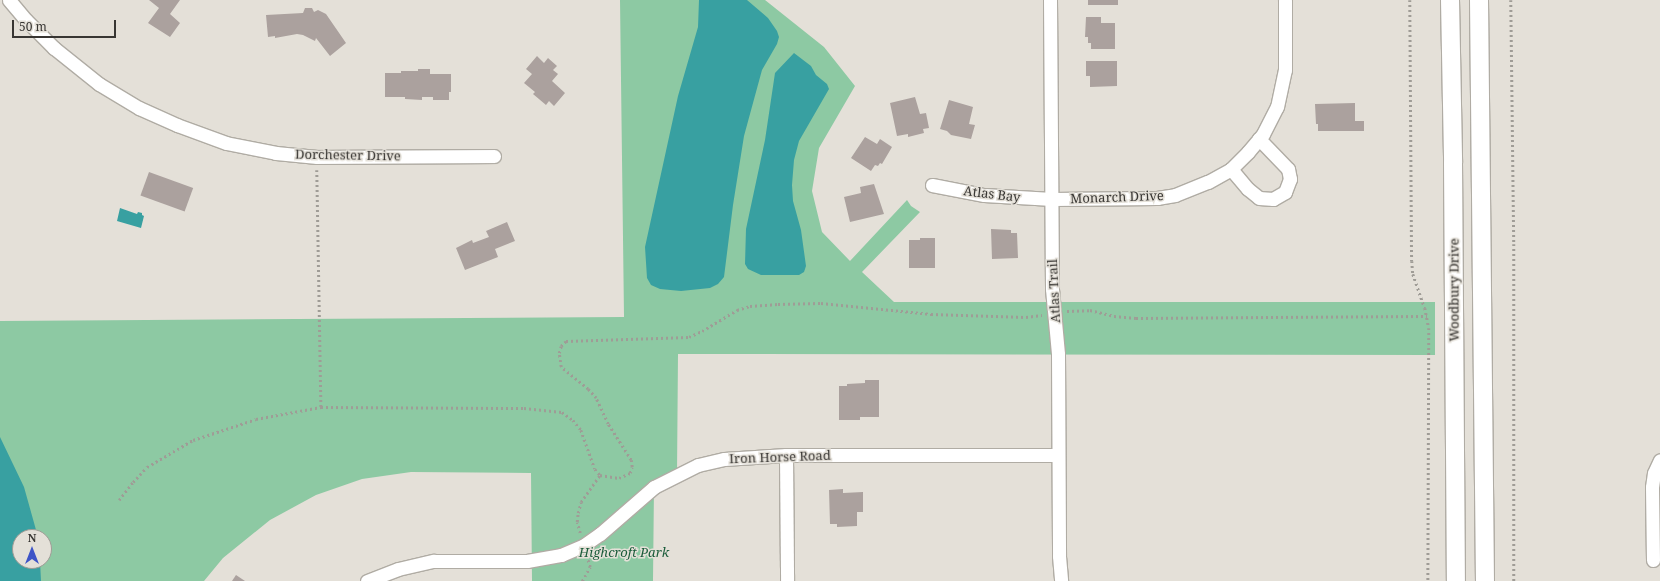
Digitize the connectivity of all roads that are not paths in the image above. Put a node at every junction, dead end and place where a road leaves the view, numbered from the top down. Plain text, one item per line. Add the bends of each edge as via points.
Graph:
1 (9, 0) edge
2 (1050, 0) edge
3 (1285, 0) edge
4 (1450, 0) edge
5 (1479, 0) edge
6 (1259, 139) junction
7 (494, 156) dead end
8 (1230, 169) junction
9 (932, 185) dead end
10 (1052, 199) junction
11 (786, 455) junction
12 (1058, 455) junction
13 (1660, 460) edge
14 (1653, 560) dead end
15 (367, 581) edge
16 (787, 581) edge
17 (1061, 581) edge
18 (1456, 581) edge
19 (1485, 581) edge

1 - 7 street, Dorchester Drive via 54,48 99,84 139,108 177,126 226,143 276,153 317,157
2 - 10 street, Atlas Trail
3 - 6 street, Monarch Drive via 1285,64 1282,90 1274,112
4 - 18 main road, Woodbury Drive
5 - 19 main road
6 - 8 street, Monarch Drive
6 - 8 street via 1288,169 1290,179 1285,192 1273,199 1259,198
8 - 10 street, Monarch Drive via 1208,182 1175,195 1157,198
9 - 10 street, Atlas Bay via 984,195
10 - 12 street, Atlas Trail via 1052,289 1057,349
11 - 12 street, Iron Horse Road
11 - 15 street, Iron Horse Road via 724,459 698,465 677,474 654,487 600,534 584,545 561,554 527,561 434,561 398,569
11 - 16 street
12 - 17 street, Atlas Trail
13 - 14 street via 1654,473 1652,487

